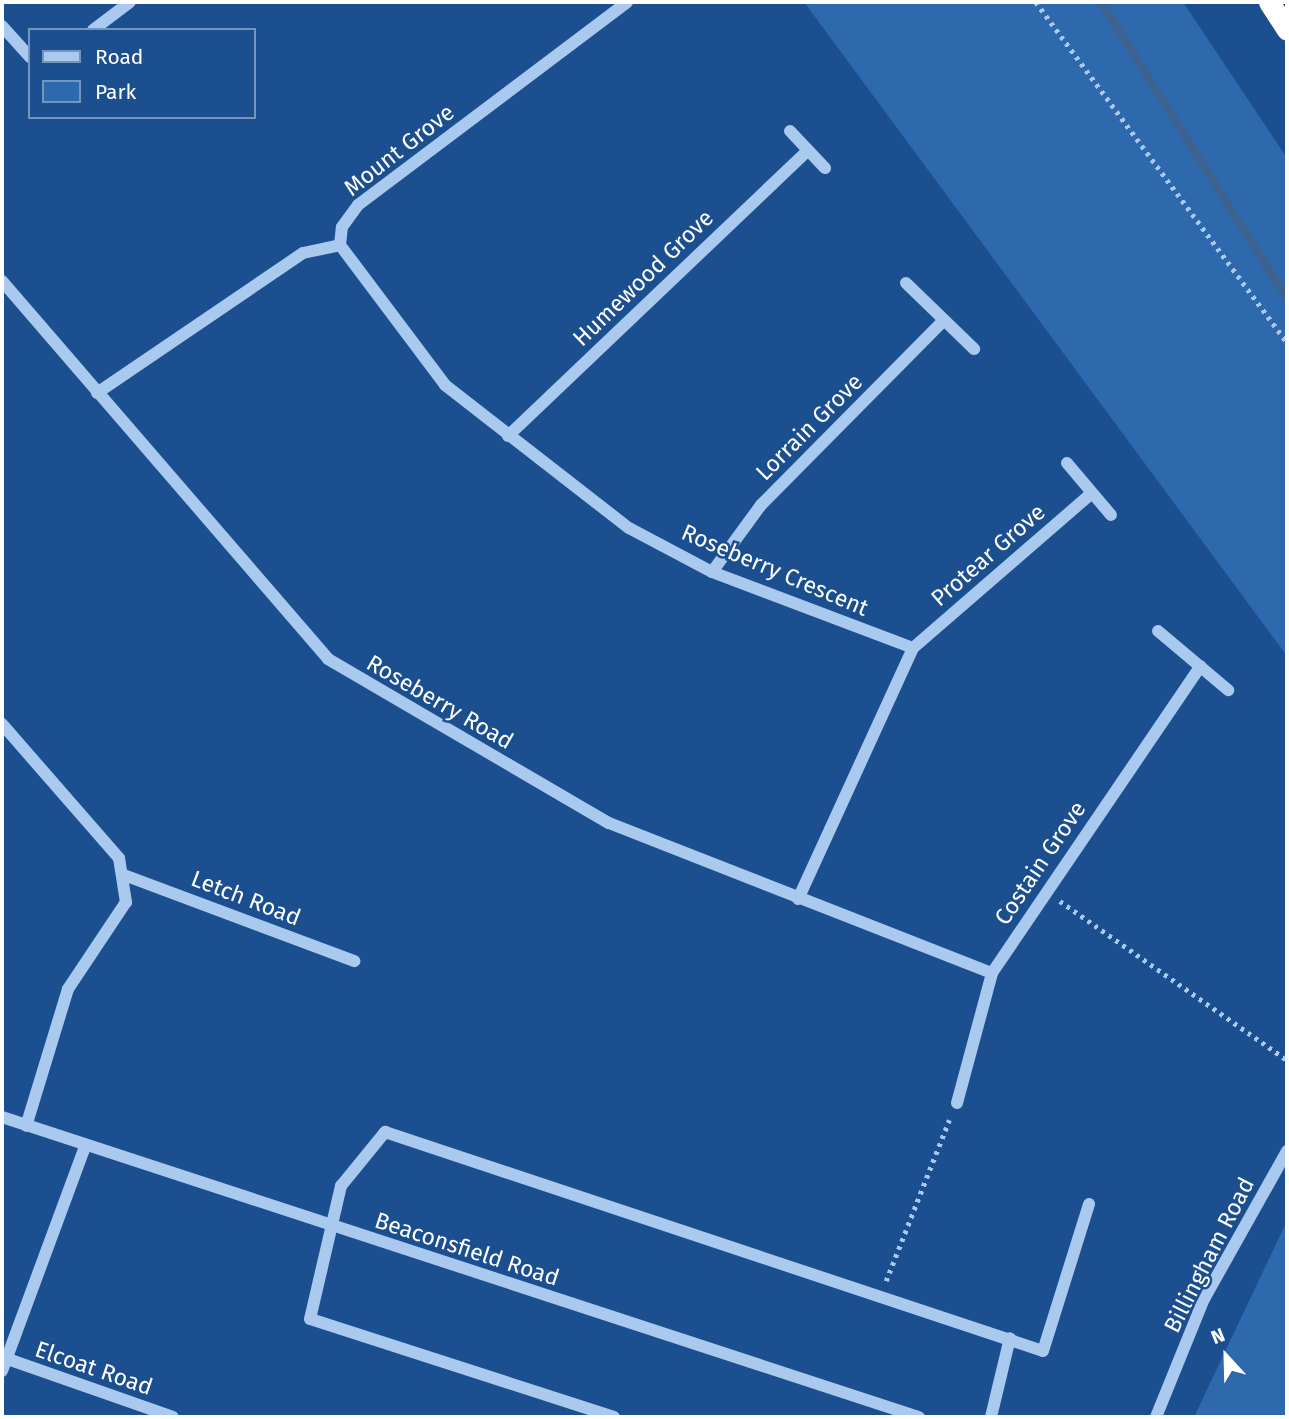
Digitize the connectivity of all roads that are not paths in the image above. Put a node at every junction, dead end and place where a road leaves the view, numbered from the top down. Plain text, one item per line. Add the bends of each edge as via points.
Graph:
1 (130, 2) edge
2 (627, 2) edge
3 (1269, 2) edge
4 (2, 26) edge
5 (96, 28) edge
6 (1287, 30) edge
7 (28, 55) edge
8 (790, 131) dead end
9 (808, 150) junction
10 (825, 168) dead end
11 (340, 245) junction
12 (2, 281) edge
13 (906, 283) dead end
14 (944, 320) junction
15 (974, 349) dead end
16 (97, 393) junction
17 (508, 436) junction
18 (1067, 463) dead end
19 (1091, 494) junction
20 (1111, 515) dead end
21 (712, 572) junction
22 (1158, 631) dead end
23 (913, 648) junction
24 (1201, 666) junction
25 (1228, 690) dead end
26 (2, 724) edge
27 (124, 875) junction
28 (798, 899) junction
29 (354, 961) dead end
30 (992, 973) junction
31 (957, 1103) road end
32 (2, 1117) edge
33 (26, 1126) junction
34 (85, 1147) junction
35 (1287, 1152) edge
36 (1089, 1204) dead end
37 (331, 1227) junction
38 (1010, 1338) junction
39 (3, 1363) edge
40 (173, 1417) edge
41 (614, 1417) edge
42 (919, 1417) edge
43 (991, 1417) edge
44 (1156, 1417) edge

1 - 5 street
2 - 11 street, Mount Grove via 358,205 342,228
3 - 6 highway
4 - 7 street
8 - 9 street
9 - 10 street
9 - 17 street, Humewood Grove
11 - 16 street via 303,253
11 - 17 street, Roseberry Crescent via 445,385
12 - 16 street, Roseberry Road
13 - 14 street
14 - 15 street
14 - 21 street, Lorrain Grove via 761,505
16 - 28 street, Roseberry Road via 328,659 609,823
17 - 21 street, Roseberry Crescent via 629,528
18 - 19 street
19 - 20 street
19 - 23 street, Protear Grove
21 - 23 street, Roseberry Crescent
22 - 24 street
23 - 28 street
24 - 25 street
24 - 30 street, Costain Grove
26 - 27 street via 119,858
27 - 29 street, Letch Road
27 - 33 street via 126,902 68,989
28 - 30 street, Roseberry Road
30 - 31 street, Costain Grove
32 - 33 street, Beaconsfield Road
33 - 34 street, Beaconsfield Road
34 - 37 street, Beaconsfield Road
34 - 39 street
35 - 44 street, Billingham Road via 1205,1299
36 - 38 street via 1043,1351
37 - 38 street via 341,1186 385,1132
37 - 41 street via 310,1318
37 - 42 street, Beaconsfield Road
38 - 43 street
39 - 40 street, Elcoat Road

